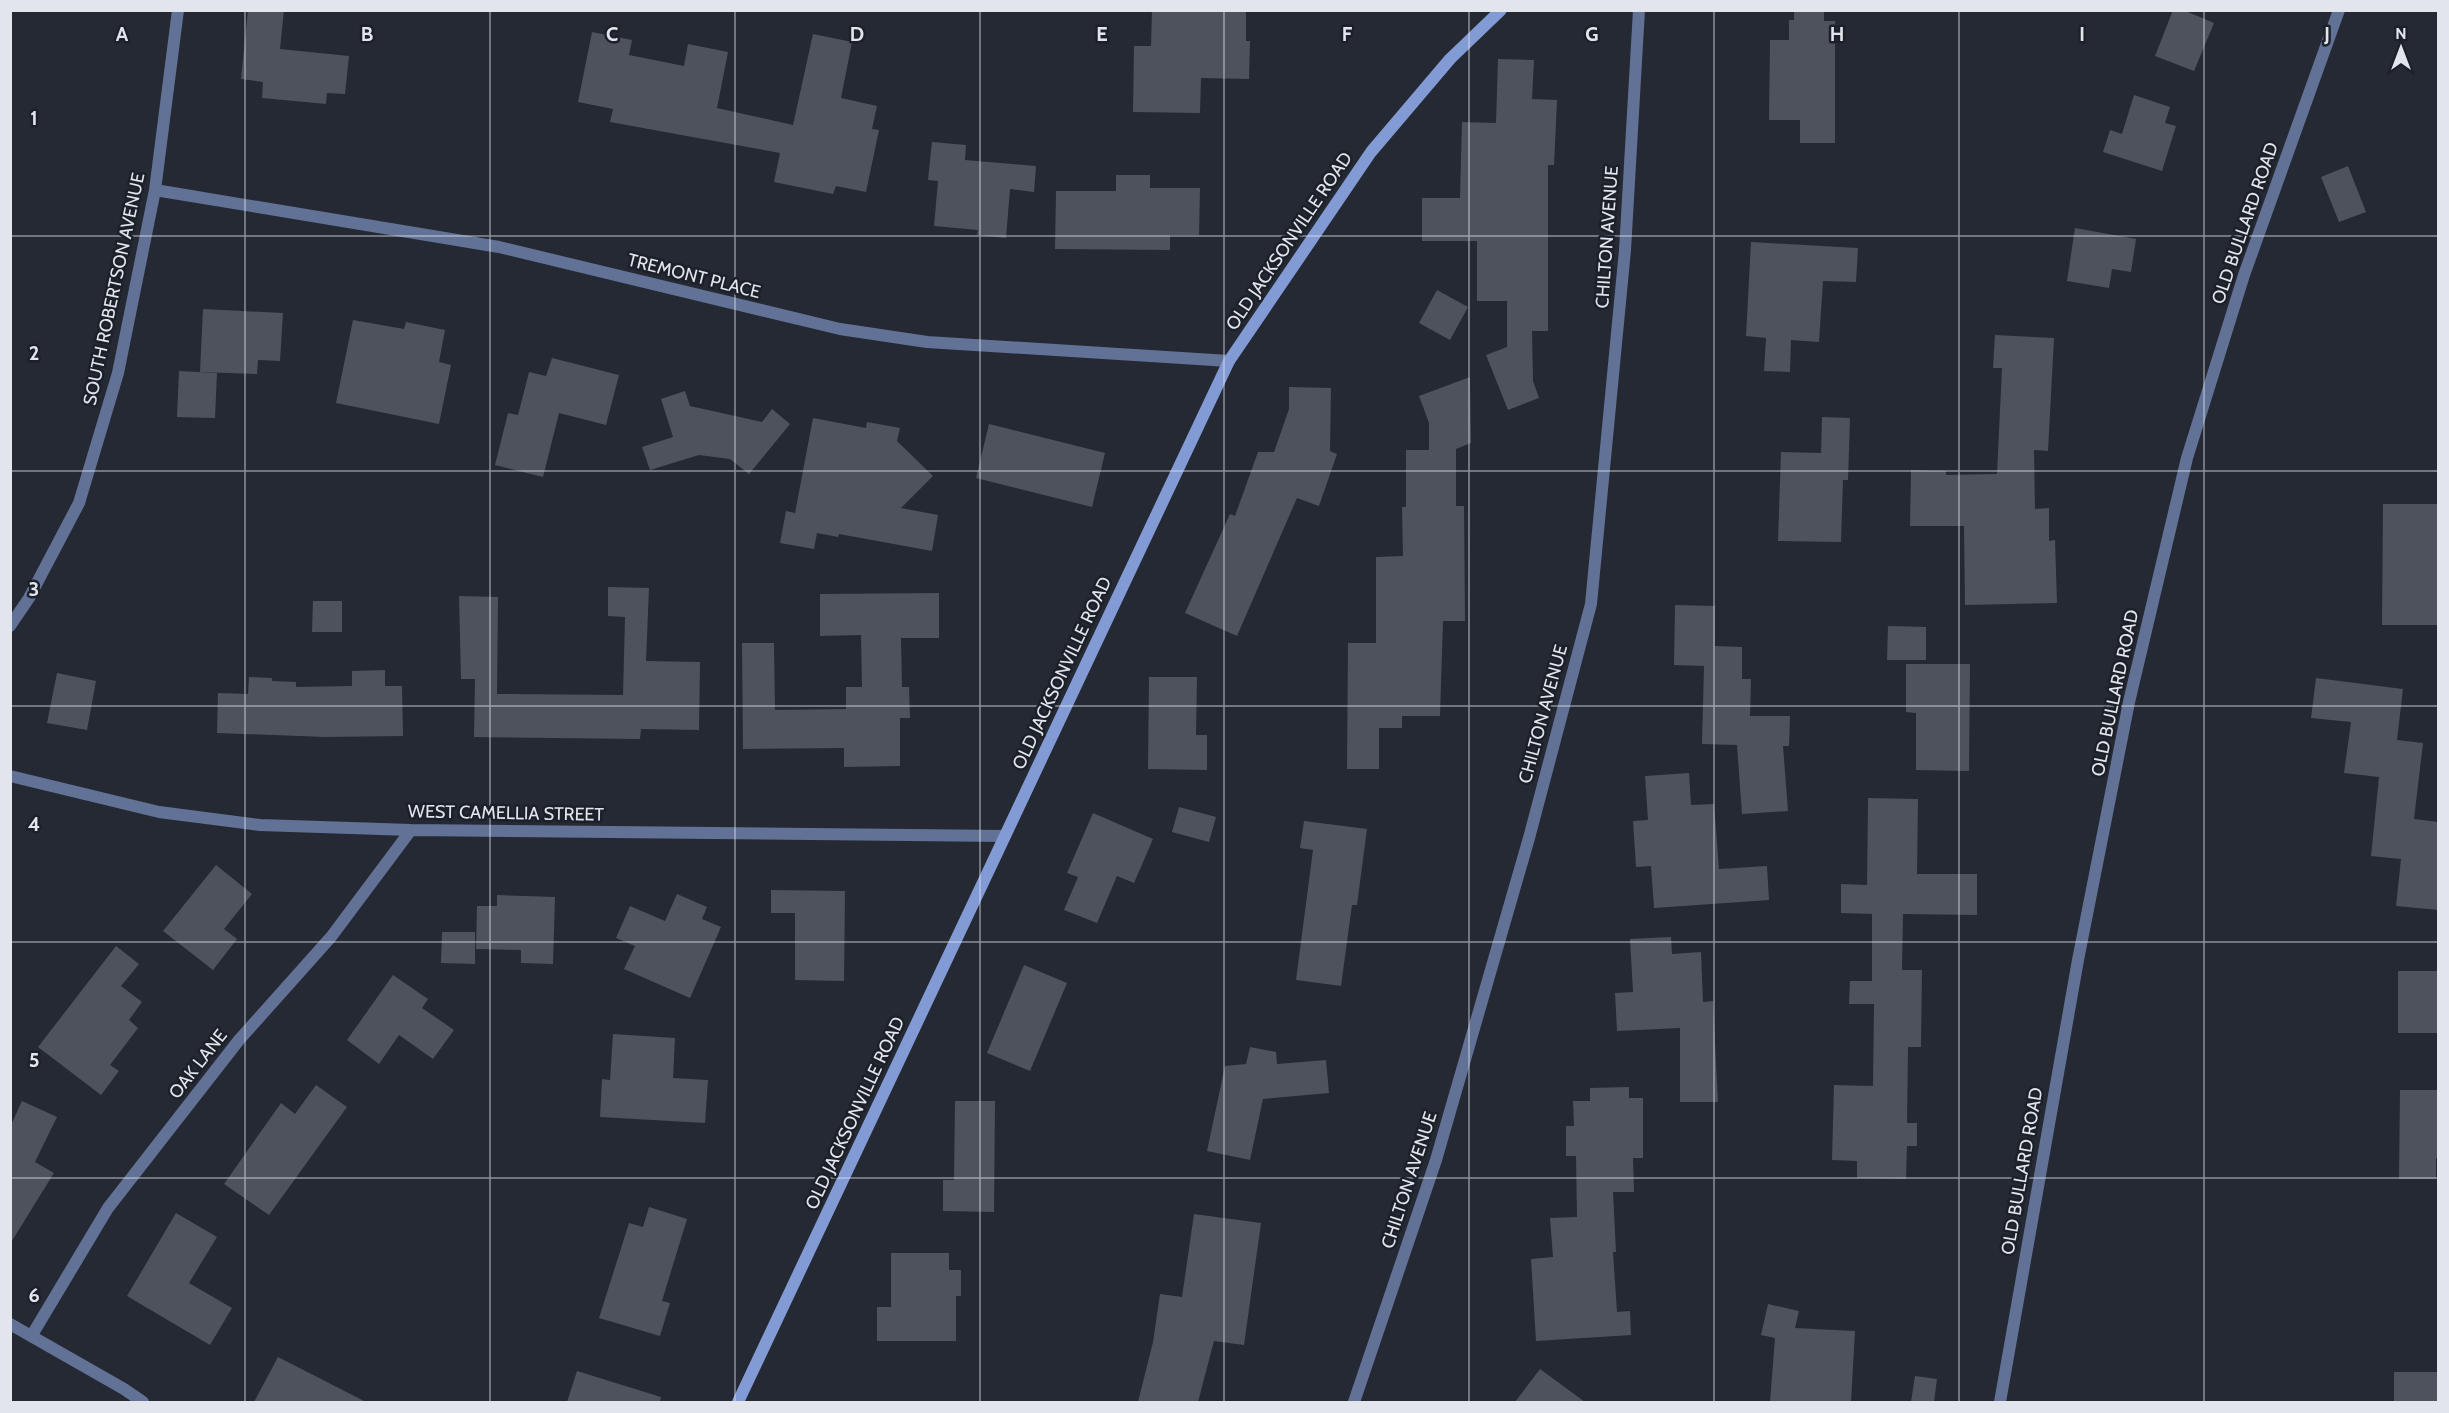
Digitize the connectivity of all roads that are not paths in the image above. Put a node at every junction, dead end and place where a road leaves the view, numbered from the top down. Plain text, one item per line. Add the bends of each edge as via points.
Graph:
1 (178, 10) edge
2 (1501, 10) edge
3 (1639, 10) edge
4 (2340, 10) edge
5 (155, 190) junction
6 (1229, 361) junction
7 (10, 626) edge
8 (10, 776) edge
9 (411, 830) junction
10 (1005, 836) junction
11 (10, 1324) edge
12 (32, 1335) junction
13 (143, 1402) edge
14 (738, 1402) edge
15 (1354, 1402) edge
16 (2000, 1402) edge

1 - 5 street, SOUTH ROBERTSON AVENUE
2 - 6 main road, OLD JACKSONVILLE ROAD via 1450,59 1371,152
3 - 15 street, CHILTON AVENUE via 1625,250 1591,604 1529,838 1436,1160
4 - 16 street, OLD BULLARD ROAD via 2244,275 2187,458 2129,702 2080,948
5 - 6 street, TREMONT PLACE via 499,247 840,329 927,342
5 - 7 street, SOUTH ROBERTSON AVENUE via 118,373 79,503
6 - 10 main road, OLD JACKSONVILLE ROAD
8 - 9 street, WEST CAMELLIA STREET via 159,812 260,825
9 - 10 street, WEST CAMELLIA STREET
9 - 12 street, OAK LANE via 331,937 239,1040 108,1208
10 - 14 main road, OLD JACKSONVILLE ROAD
11 - 12 street
12 - 13 street

